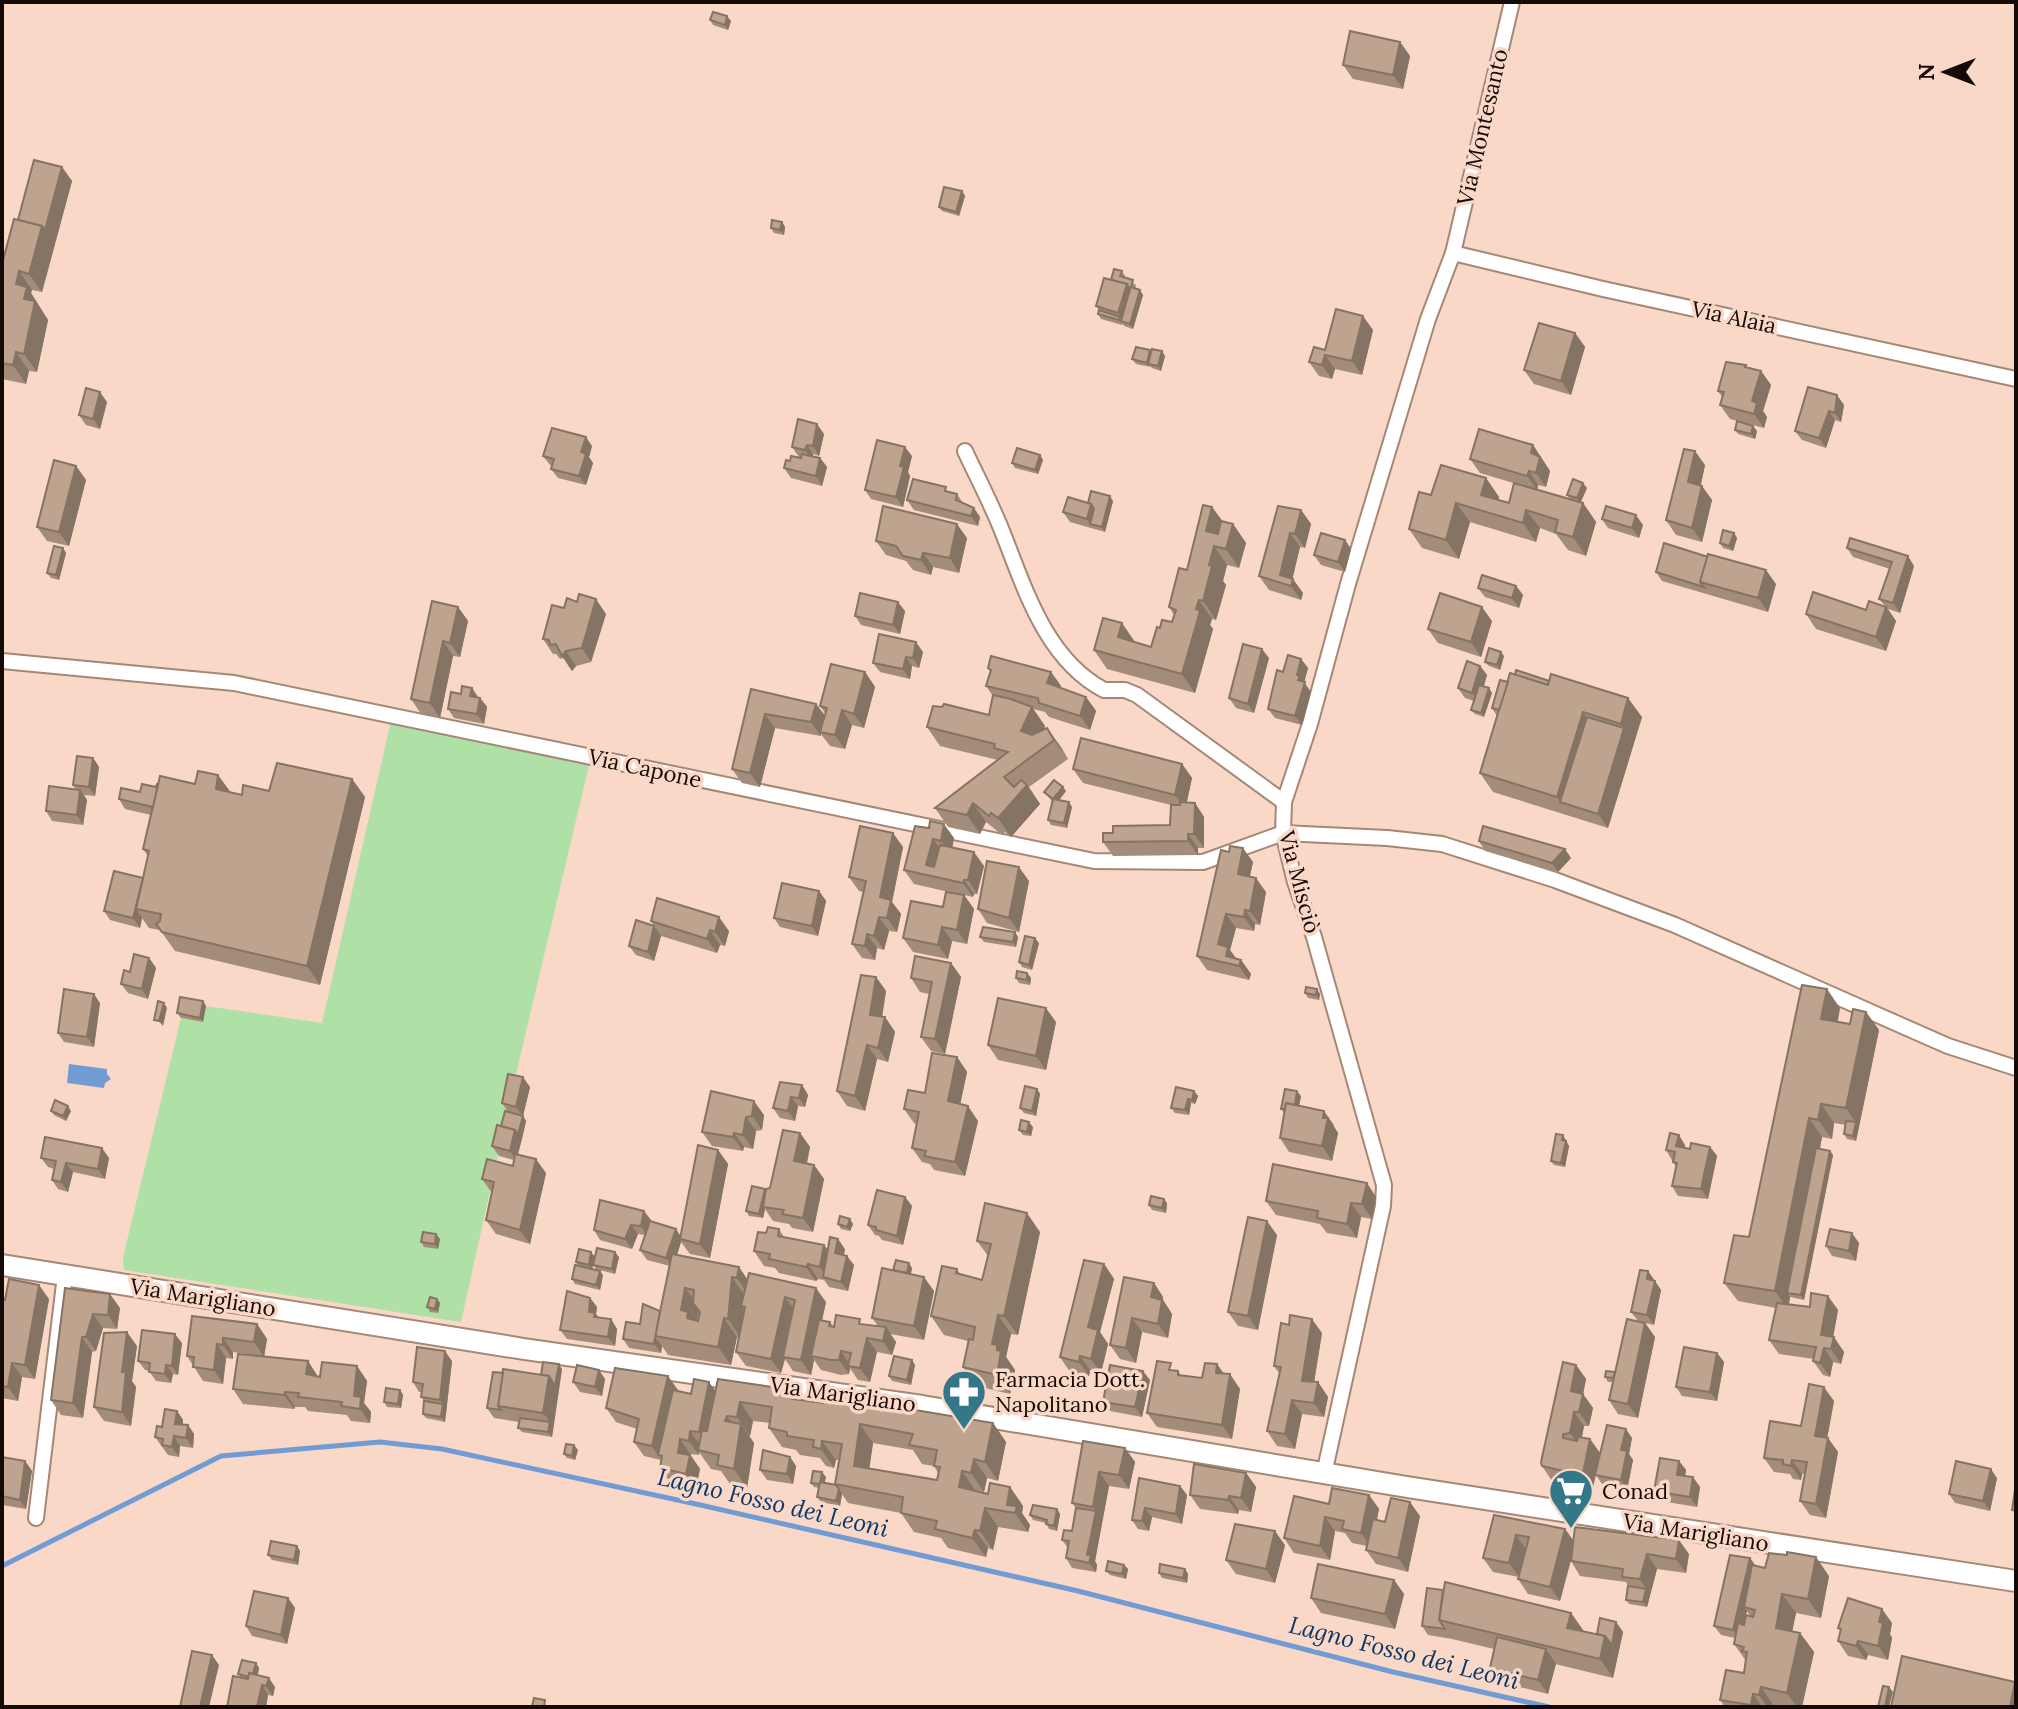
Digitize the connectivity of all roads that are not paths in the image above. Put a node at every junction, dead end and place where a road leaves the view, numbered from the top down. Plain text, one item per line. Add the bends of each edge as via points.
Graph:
1 (1512, 2) edge
2 (1453, 253) junction
3 (2016, 379) edge
4 (965, 451) dead end
5 (2, 661) edge
6 (1284, 802) junction
7 (1283, 833) junction
8 (2016, 1068) edge
9 (2, 1265) edge
10 (65, 1275) junction
11 (1324, 1474) junction
12 (36, 1518) dead end
13 (2016, 1581) edge

1 - 2 street, Via Montesanto
2 - 3 street, Via Alaia
2 - 6 street, Via Misciò via 1428,319
4 - 6 street via 1041,626 1069,662 1104,690 1137,695
5 - 7 street, Via Capone via 234,683 1094,861 1203,862
6 - 7 street, Via Misciò
7 - 8 street via 1442,844 1484,856 1675,925 1948,1046
7 - 11 street, Via Misciò via 1384,1185
9 - 10 street, Via Marigliano
10 - 11 street, Via Marigliano via 922,1406
10 - 12 street
11 - 13 street, Via Marigliano

